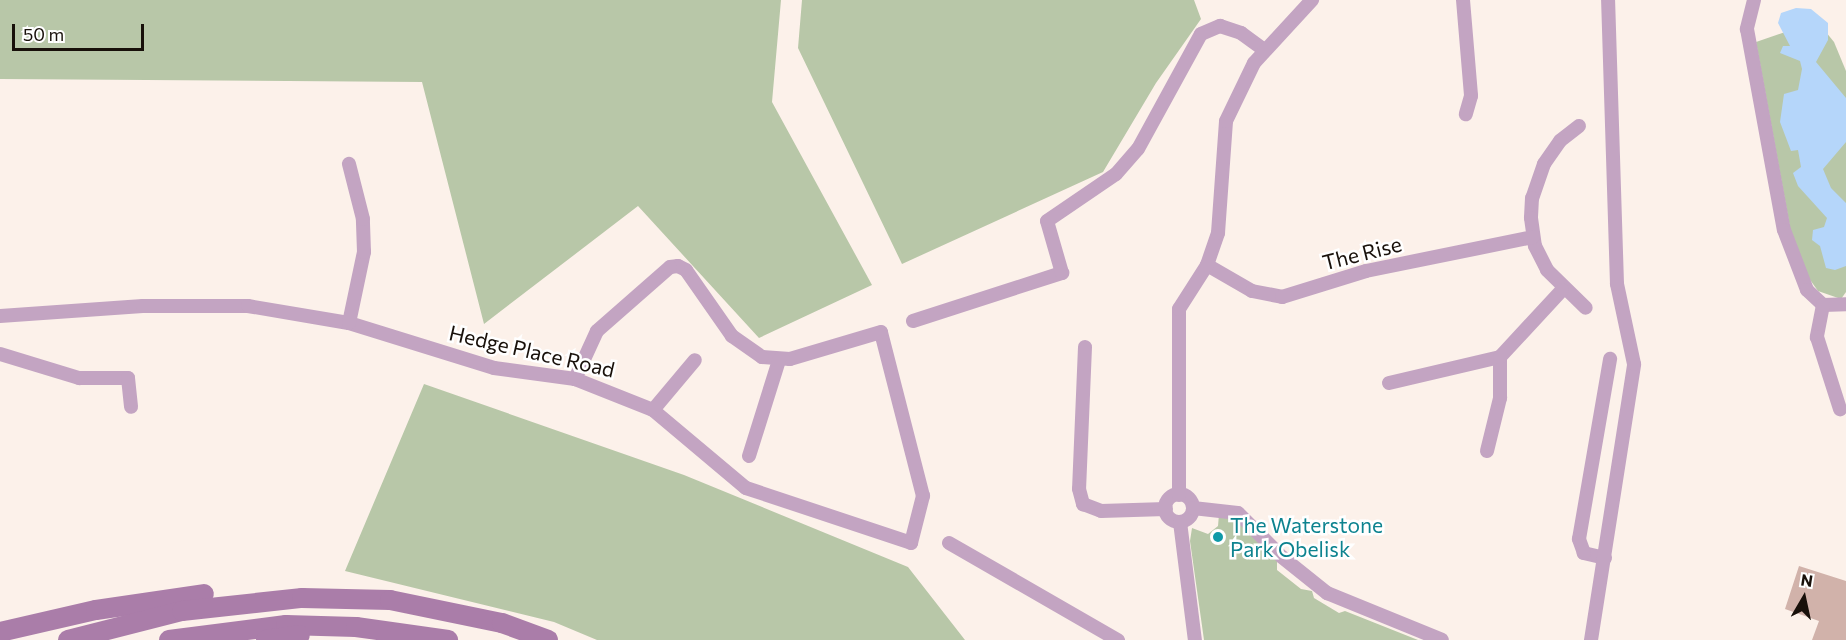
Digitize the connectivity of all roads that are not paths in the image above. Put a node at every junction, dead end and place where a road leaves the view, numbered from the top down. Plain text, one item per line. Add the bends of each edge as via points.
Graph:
1 (1312, 0) edge
2 (1463, 0) edge
3 (1608, 0) edge
4 (1754, 0) edge
5 (1264, 50) junction
6 (1466, 114) dead end
7 (1579, 126) dead end
8 (349, 164) dead end
9 (1533, 237) junction
10 (1207, 265) junction
11 (1562, 290) junction
12 (1846, 304) edge
13 (1823, 305) junction
14 (1586, 308) dead end
15 (0, 316) edge
16 (913, 321) dead end
17 (349, 323) junction
18 (1084, 347) dead end
19 (0, 354) edge
20 (1500, 357) junction
21 (1610, 359) dead end
22 (696, 360) dead end
23 (779, 360) junction
24 (575, 379) junction
25 (1389, 383) dead end
26 (131, 407) dead end
27 (653, 410) junction
28 (1840, 410) dead end
29 (1487, 451) dead end
30 (749, 456) dead end
31 (1179, 495) junction
32 (1193, 508) junction
33 (1166, 509) junction
34 (1180, 522) junction
35 (949, 543) dead end
36 (1605, 558) junction
37 (390, 600) junction
38 (356, 627) junction
39 (0, 632) edge
40 (68, 640) edge
41 (169, 640) edge
42 (266, 640) edge
43 (448, 640) edge
44 (548, 640) edge
45 (1118, 640) edge
46 (1195, 640) edge
47 (1442, 640) edge
48 (1591, 640) edge

1 - 5 street
2 - 6 street via 1470,96
3 - 36 street via 1617,284 1634,364
4 - 13 street via 1747,29 1782,222 1804,285
5 - 10 street via 1226,121 1220,161 1221,219
5 - 16 street via 1241,33 1220,26 1201,34 1138,148 1116,174 1047,221 1062,273
7 - 9 street via 1557,145 1539,174 1531,204
8 - 17 street via 363,219 364,252
9 - 10 street, The Rise via 1366,272 1282,297 1252,291
9 - 11 street via 1544,266
10 - 31 street via 1179,309
11 - 14 street
11 - 20 street
12 - 13 street
13 - 28 street via 1817,342
15 - 17 street, Hedge Place Road via 143,306 248,306
17 - 24 street, Hedge Place Road via 494,368
18 - 33 street via 1079,497 1090,509 1101,511
19 - 26 street via 79,378 128,378
20 - 25 street
20 - 29 street via 1500,398
21 - 36 street via 1579,539 1584,553
22 - 27 street
23 - 24 street via 750,352 732,336 686,270 678,266 670,267 597,330
23 - 27 street, Hedge Place Road via 881,332 922,496 911,543 746,488
23 - 30 street
24 - 27 street, Hedge Place Road
31 - 32 street via 1187,497
31 - 33 street via 1171,498
32 - 34 street via 1188,519
32 - 47 street via 1238,513 1282,557 1327,593
33 - 34 street via 1169,517
34 - 46 street
35 - 45 street
36 - 48 street
37 - 39 street via 262,591 206,594 88,612
37 - 40 street via 292,598 234,603 149,618
37 - 44 street via 502,623
38 - 41 street via 257,626
38 - 42 street
38 - 43 street

